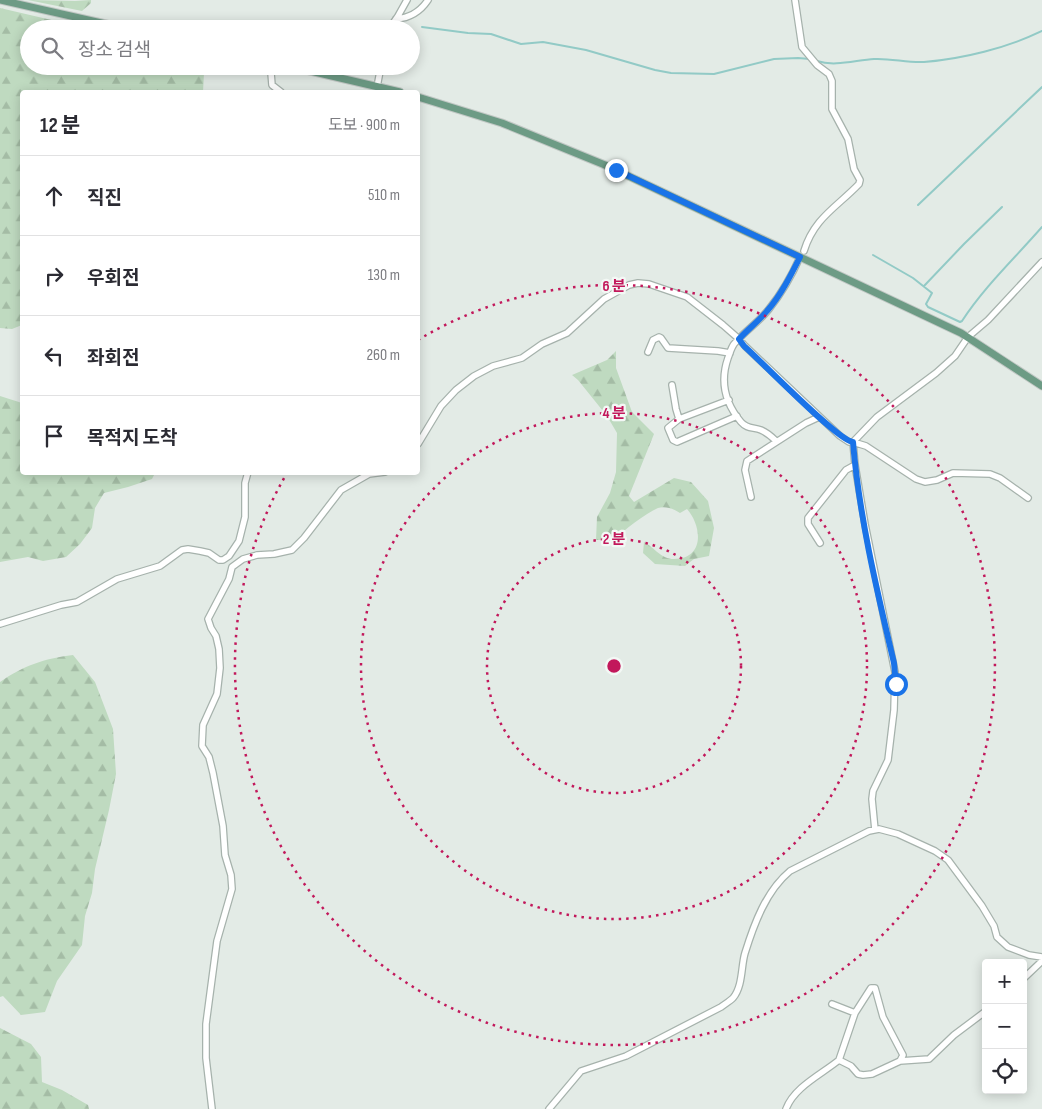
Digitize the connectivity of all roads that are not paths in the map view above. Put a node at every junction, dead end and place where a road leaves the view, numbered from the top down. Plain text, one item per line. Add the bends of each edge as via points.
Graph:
1 (0, 0) edge
2 (407, 0) edge
3 (428, 0) edge
4 (795, 0) edge
5 (396, 19) joint
6 (88, 20) edge
7 (271, 75) edge
8 (326, 75) edge
9 (379, 75) edge
10 (377, 87) junction
11 (278, 90) edge
12 (391, 90) edge
13 (420, 98) edge
14 (802, 254) junction
15 (1042, 262) edge
16 (968, 337) junction
17 (739, 339) junction
18 (648, 352) dead end
19 (730, 353) junction
20 (672, 385) dead end
21 (1042, 386) edge
22 (729, 400) junction
23 (737, 416) junction
24 (819, 417) junction
25 (679, 419) junction
26 (420, 441) edge
27 (776, 441) junction
28 (853, 442) junction
29 (855, 464) junction
30 (247, 475) edge
31 (367, 475) edge
32 (750, 497) dead end
33 (1028, 498) dead end
34 (820, 543) dead end
35 (0, 624) edge
36 (875, 830) junction
37 (1042, 959) edge
38 (1027, 975) edge
39 (832, 1004) dead end
40 (856, 1013) junction
41 (982, 1014) edge
42 (839, 1060) junction
43 (900, 1060) junction
44 (212, 1109) edge
45 (548, 1109) edge
46 (786, 1109) edge

1 - 6 main road
2 - 5 street
3 - 5 street via 416,13
4 - 14 street via 802,48 829,74 832,108 848,139 854,169 860,180 814,226
7 - 11 street via 272,85
8 - 10 main road
9 - 10 street
10 - 12 main road
13 - 14 main road via 502,123 561,146
14 - 16 main road
14 - 17 street via 776,300
15 - 16 street
16 - 21 main road
16 - 28 street via 955,356 936,374 877,417
17 - 19 street
17 - 24 street
17 - 26 street via 687,297 649,284 629,285 604,299 567,333 542,344 522,358 492,366 474,376 441,406
18 - 19 street via 659,337 668,348
19 - 22 street via 723,386
20 - 25 street
22 - 23 street
22 - 25 street
23 - 25 street via 677,442 672,440 668,428
23 - 27 street via 746,427 760,430
24 - 27 street
24 - 28 street via 840,436
27 - 32 street via 747,461
28 - 29 street
28 - 33 street via 866,446 925,482 953,473 990,474
29 - 34 street via 846,470 808,518 808,524
29 - 36 street via 895,672 888,760 872,799
30 - 35 street via 245,517 239,540 223,560 209,553 182,550 160,566 117,579 78,602
31 - 44 street via 341,490 292,550 243,558 232,567 208,619 216,636 220,668 217,694 203,725 202,746 213,773 232,888 217,941 206,1024
36 - 37 street via 898,834 948,860 982,906 998,937 1008,947
36 - 45 street via 778,881 759,914 744,954 734,997 721,1007 626,1056 581,1071
37 - 38 street
39 - 40 street
40 - 42 street
40 - 43 street via 871,988 875,988 883,1017 903,1055
41 - 43 street via 929,1059
42 - 43 street via 863,1075
42 - 46 street via 797,1092

